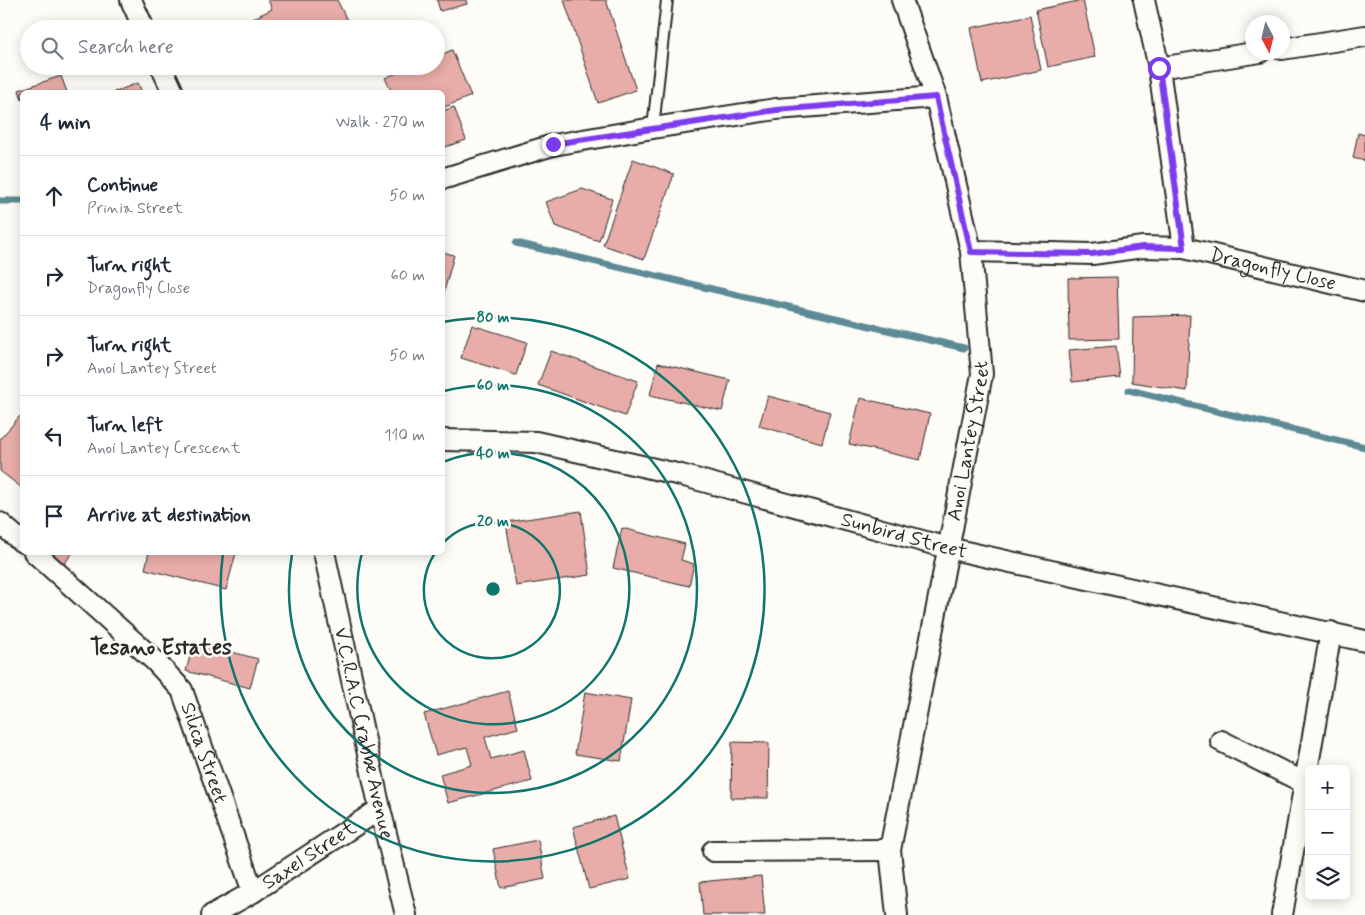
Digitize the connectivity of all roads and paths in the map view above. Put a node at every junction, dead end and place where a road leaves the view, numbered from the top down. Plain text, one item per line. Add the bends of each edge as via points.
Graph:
1 (131, 0) edge
2 (667, 0) edge
3 (902, 0) edge
4 (1144, 0) edge
5 (140, 20) edge
6 (1365, 36) edge
7 (1290, 48) edge
8 (1245, 54) edge
9 (1159, 68) junction
10 (165, 75) edge
11 (172, 90) edge
12 (936, 97) junction
13 (653, 128) junction
14 (445, 178) edge
15 (1184, 248) junction
16 (971, 252) junction
17 (1365, 291) edge
18 (445, 440) edge
19 (0, 523) edge
20 (20, 540) edge
21 (948, 548) junction
22 (37, 555) edge
23 (325, 555) edge
24 (1331, 632) junction
25 (1365, 641) edge
26 (1221, 741) dead end
27 (1308, 765) edge
28 (1305, 782) joint
29 (380, 809) junction
30 (890, 850) junction
31 (713, 851) dead end
32 (253, 892) junction
33 (212, 915) edge
34 (406, 915) edge
35 (897, 915) edge
36 (1282, 915) edge

1 - 5 street
2 - 13 lane
3 - 12 street, Anoi Lantey Street
4 - 9 street
6 - 7 street
8 - 9 street
9 - 15 street
10 - 11 street
12 - 13 street via 776,110
12 - 16 street, Anoi Lantey Street
13 - 14 street via 553,144
15 - 16 street, Dragonfly Close via 1143,247 1092,254
15 - 17 street, Dragonfly Close
16 - 21 street, Anoi Lantey Street via 982,374
18 - 21 street, Sunbird Street via 536,442 681,475
19 - 20 street
21 - 24 street, Sunbird Street
21 - 30 street, Anoi Lantey Street
22 - 32 street, Silica Street via 154,660 182,690
23 - 29 street, V.C.R.A.C Crabbe Avenue
24 - 25 street, Sunbird Street
24 - 27 street
26 - 28 street
28 - 36 street
29 - 32 street, Saxel Street
29 - 34 street, V.C.R.A.C Crabbe Avenue
30 - 31 street
30 - 35 street, Anoi Lantey Street
32 - 33 street, Saxel Street

